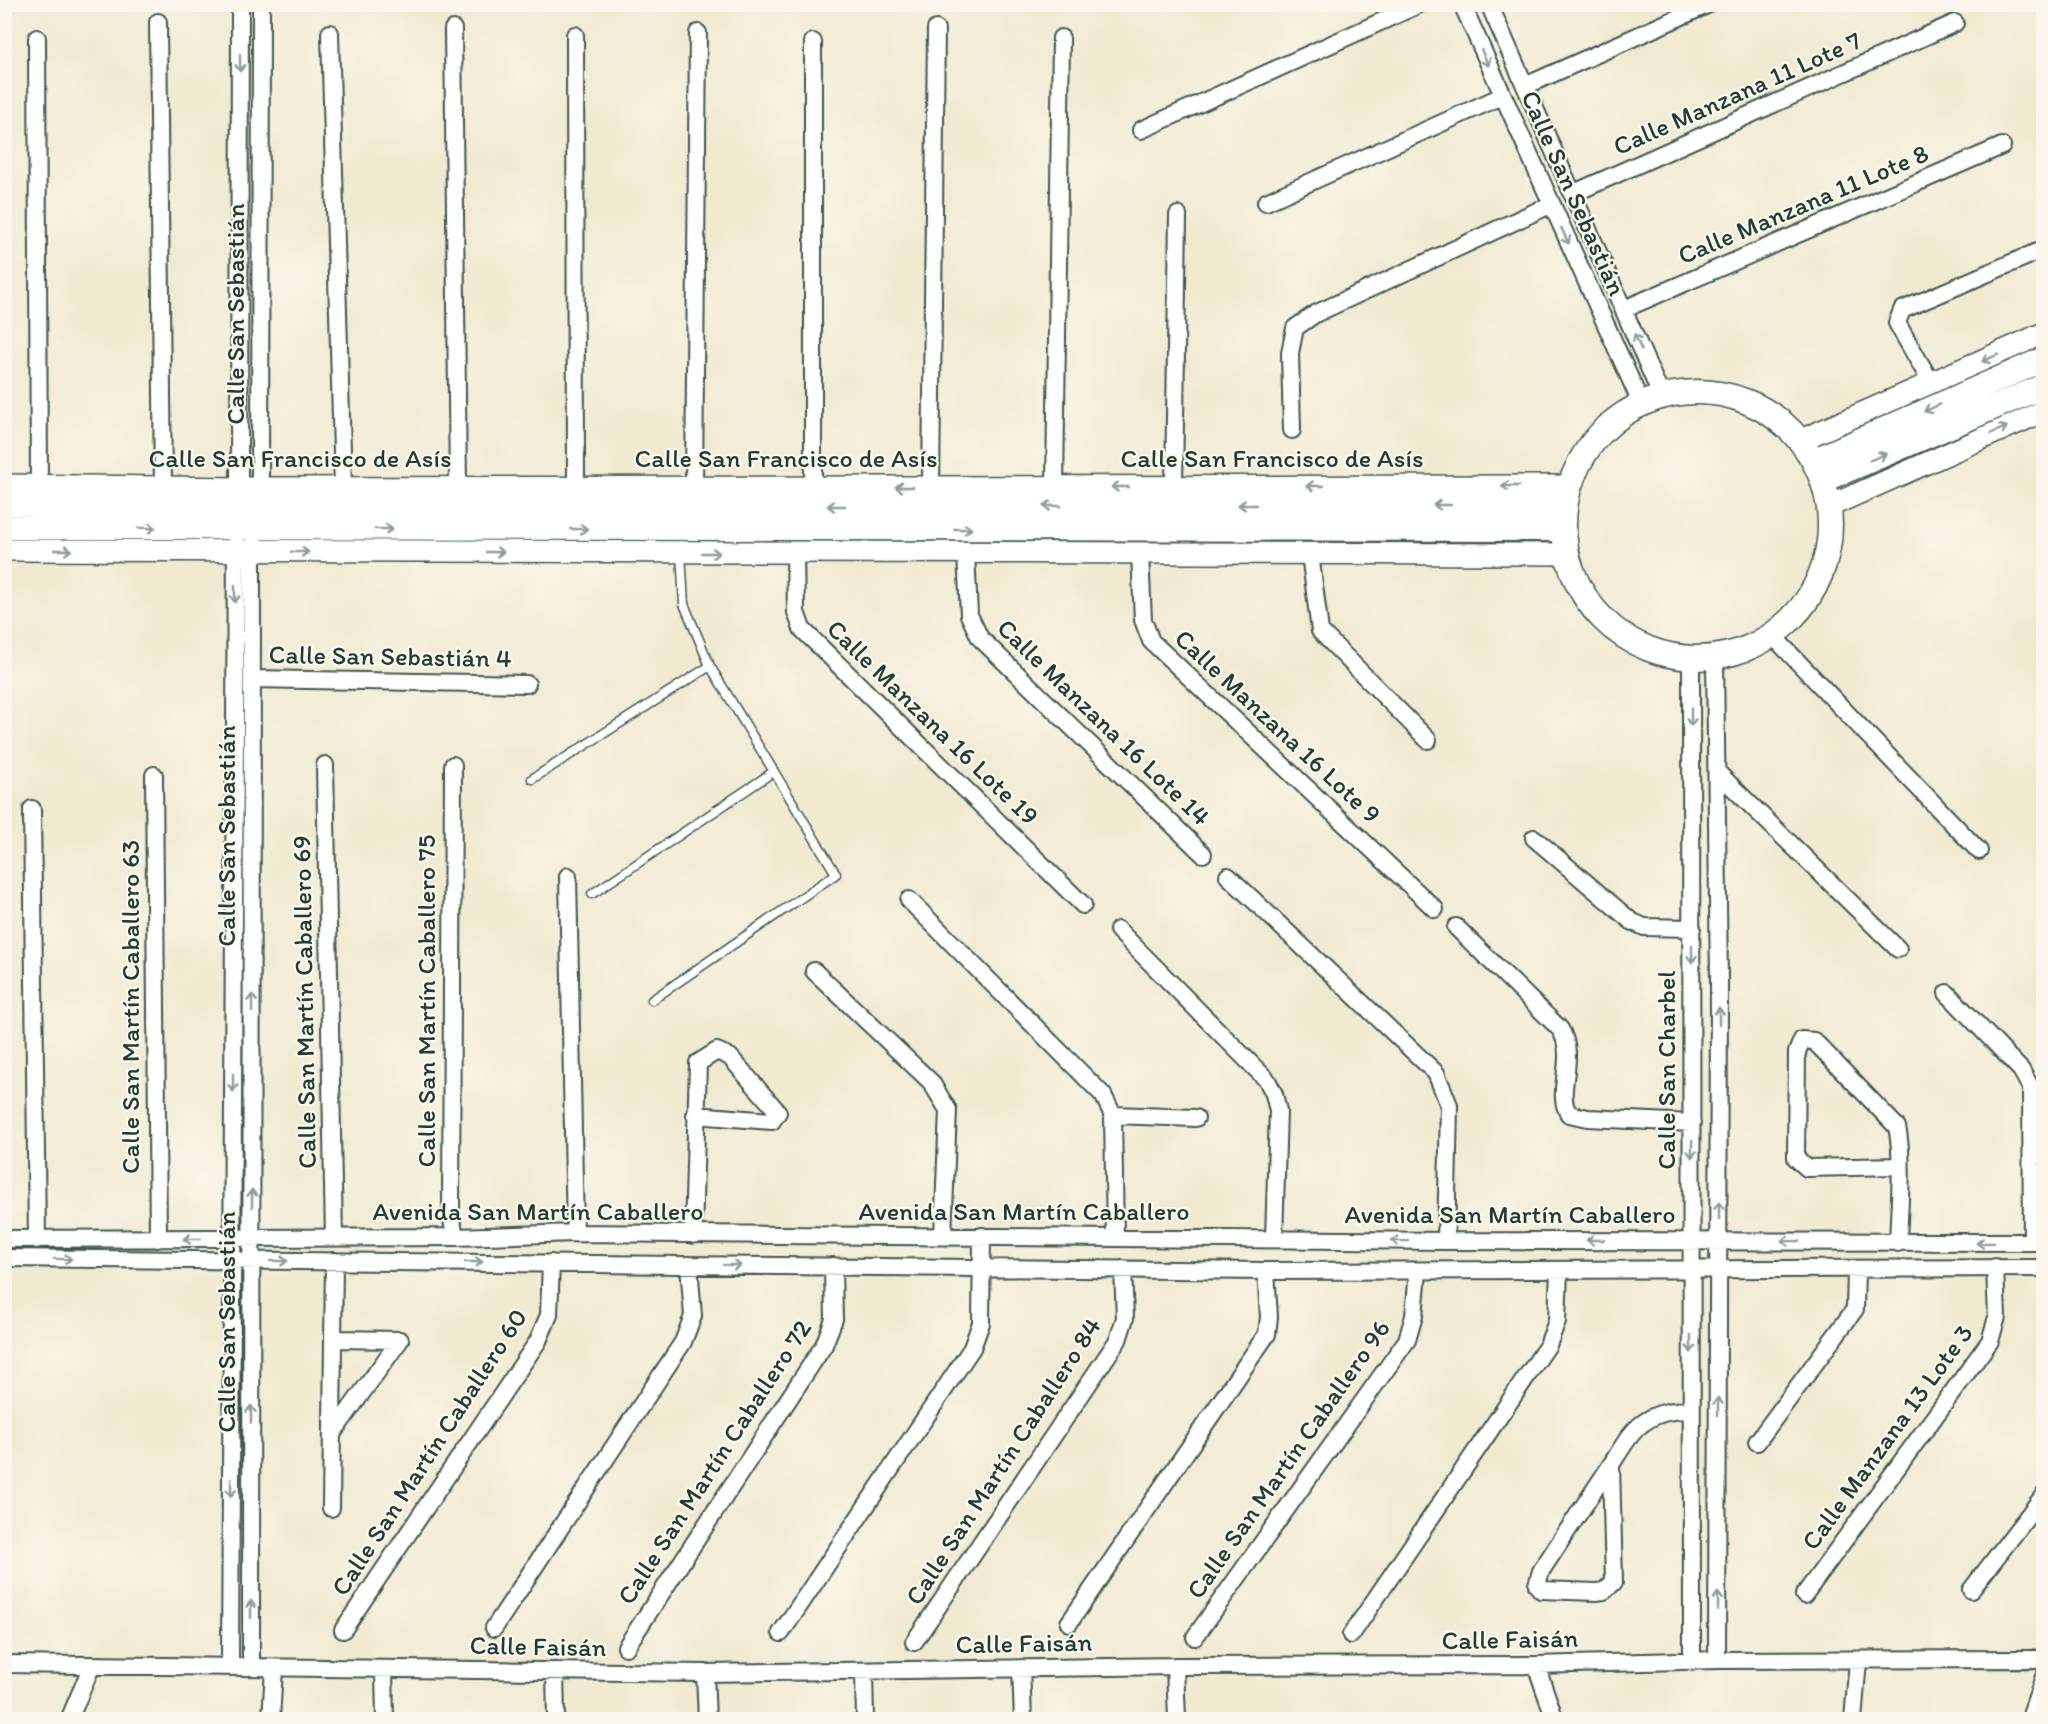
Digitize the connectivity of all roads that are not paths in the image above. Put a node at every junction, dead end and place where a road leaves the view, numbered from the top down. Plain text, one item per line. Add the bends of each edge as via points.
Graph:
1 (240, 4) edge
2 (261, 4) edge
3 (1420, 4) edge
4 (1462, 4) edge
5 (1489, 4) edge
6 (1709, 4) edge
7 (158, 22) dead end
8 (1955, 23) dead end
9 (453, 29) dead end
10 (936, 29) dead end
11 (330, 33) dead end
12 (698, 33) dead end
13 (575, 35) dead end
14 (37, 38) dead end
15 (1061, 38) dead end
16 (813, 42) dead end
17 (1525, 86) junction
18 (1502, 96) junction
19 (1141, 130) dead end
20 (2002, 146) dead end
21 (1572, 194) junction
22 (1266, 202) dead end
23 (1550, 205) junction
24 (1178, 215) dead end
25 (2043, 249) edge
26 (1624, 309) junction
27 (2043, 333) edge
28 (2043, 359) edge
29 (1932, 384) junction
30 (2043, 386) edge
31 (1651, 399) junction
32 (2043, 411) edge
33 (1292, 430) dead end
34 (1813, 460) junction
35 (4, 485) edge
36 (39, 485) junction
37 (1174, 486) junction
38 (163, 487) junction
39 (343, 487) junction
40 (458, 487) junction
41 (576, 487) junction
42 (694, 487) junction
43 (813, 487) junction
44 (932, 487) junction
45 (1055, 487) junction
46 (4, 503) edge
47 (1565, 506) junction
48 (1830, 506) junction
49 (247, 518) junction
50 (4, 526) edge
51 (4, 550) edge
52 (681, 552) junction
53 (795, 553) junction
54 (966, 553) junction
55 (1140, 553) junction
56 (1310, 554) junction
57 (1566, 554) junction
58 (1773, 636) junction
59 (1703, 658) junction
60 (710, 666) junction
61 (252, 680) junction
62 (527, 684) dead end
63 (1428, 740) dead end
64 (325, 765) dead end
65 (453, 765) dead end
66 (773, 772) junction
67 (1717, 772) junction
68 (154, 775) dead end
69 (532, 779) dead end
70 (32, 809) dead end
71 (1534, 838) dead end
72 (1979, 851) dead end
73 (1203, 854) dead end
74 (568, 876) dead end
75 (1228, 876) dead end
76 (592, 894) dead end
77 (909, 900) dead end
78 (1083, 905) dead end
79 (1435, 909) dead end
80 (1456, 927) dead end
81 (1692, 928) junction
82 (1118, 930) dead end
83 (1898, 949) dead end
84 (814, 971) dead end
85 (1947, 993) dead end
86 (652, 1000) dead end
87 (694, 1115) junction
88 (1113, 1115) junction
89 (1196, 1118) dead end
90 (1692, 1123) junction
91 (1899, 1166) junction
92 (575, 1233) junction
93 (693, 1235) junction
94 (943, 1236) junction
95 (982, 1236) junction
96 (455, 1237) junction
97 (1115, 1237) junction
98 (334, 1238) junction
99 (1274, 1238) junction
100 (4, 1239) edge
101 (158, 1239) junction
102 (37, 1240) junction
103 (233, 1240) junction
104 (252, 1240) junction
105 (1690, 1240) junction
106 (1719, 1240) junction
107 (1446, 1241) junction
108 (2038, 1242) edge
109 (1898, 1243) junction
110 (4, 1258) edge
111 (232, 1260) junction
112 (252, 1260) junction
113 (334, 1261) junction
114 (551, 1263) junction
115 (690, 1264) junction
116 (833, 1266) junction
117 (1995, 1267) junction
118 (982, 1268) junction
119 (2043, 1268) edge
120 (1123, 1269) junction
121 (1418, 1270) junction
122 (1691, 1270) junction
123 (1719, 1270) junction
124 (1856, 1270) junction
125 (1266, 1271) junction
126 (1559, 1272) junction
127 (333, 1339) junction
128 (1691, 1410) junction
129 (332, 1434) junction
130 (1756, 1443) dead end
131 (1611, 1465) junction
132 (2043, 1495) edge
133 (331, 1508) dead end
134 (1971, 1590) dead end
135 (1804, 1595) dead end
136 (1069, 1623) dead end
137 (494, 1628) dead end
138 (343, 1630) dead end
139 (781, 1633) dead end
140 (1351, 1635) dead end
141 (1195, 1637) dead end
142 (914, 1642) dead end
143 (626, 1647) dead end
144 (2043, 1659) edge
145 (1717, 1660) junction
146 (1858, 1660) junction
147 (1692, 1662) junction
148 (4, 1664) edge
149 (92, 1665) junction
150 (1536, 1665) junction
151 (1175, 1666) junction
152 (230, 1667) junction
153 (251, 1667) junction
154 (274, 1668) junction
155 (1021, 1668) junction
156 (384, 1669) junction
157 (555, 1671) junction
158 (864, 1671) junction
159 (705, 1673) junction
160 (2043, 1677) edge
161 (69, 1719) edge
162 (272, 1719) edge
163 (385, 1719) edge
164 (556, 1719) edge
165 (707, 1719) edge
166 (865, 1719) edge
167 (1023, 1719) edge
168 (1177, 1719) edge
169 (1555, 1719) edge
170 (1853, 1719) edge
171 (2029, 1719) edge

1 -> 49 street, Calle San Sebastián
2 - 49 street, Calle San Sebastián
3 - 19 street
4 -> 18 street, Calle San Sebastián
5 - 17 street, Calle San Sebastián
6 - 17 street
7 - 38 street
8 - 21 street, Calle Manzana 11 Lote 7
9 - 40 street
10 - 44 street
11 - 39 street
12 - 42 street
13 - 41 street
14 - 36 street
15 - 45 street
16 - 43 street
17 - 21 street, Calle San Sebastián
18 - 22 street
18 - 23 street, Calle San Sebastián
20 - 26 street, Calle Manzana 11 Lote 8
21 - 26 street, Calle San Sebastián
23 -> 31 street, Calle San Sebastián
23 - 33 street via 1315,314 1295,328 1290,353
24 - 37 street
25 - 29 street via 1902,310 1898,323
31 -> 26 street, Calle San Sebastián
27 -> 29 street
28 -> 34 main road
29 - 34 street
34 -> 30 main road
31 - 34 main road via 1713,392 1762,407
31 - 47 main road via 1596,436
48 -> 32 street
34 - 48 main road
35 - 36 street, Calle San Francisco de Asís
36 - 38 street, Calle San Francisco de Asís
37 -> 45 street, Calle San Francisco de Asís
47 -> 37 street, Calle San Francisco de Asís
38 - 49 street, Calle San Francisco de Asís
39 - 40 street, Calle San Francisco de Asís
39 - 49 street, Calle San Francisco de Asís
40 - 41 street, Calle San Francisco de Asís
41 - 42 street, Calle San Francisco de Asís
42 - 43 street, Calle San Francisco de Asís
44 -> 43 street, Calle San Francisco de Asís
44 - 45 street, Calle San Francisco de Asís
46 - 49 main road, Calle San Francisco de Asís
47 - 49 main road, Calle San Francisco de Asís
47 - 57 main road
48 - 58 main road via 1830,553 1826,563 1808,601
50 -> 49 main road, Calle San Francisco de Asís
51 -> 49 street, Calle San Francisco de Asís
49 -> 52 street, Calle San Francisco de Asís
49 - 61 street, Calle San Sebastián
49 -> 103 street, Calle San Sebastián
52 -> 53 street, Calle San Francisco de Asís
52 - 60 lane via 684,604
53 - 54 street, Calle San Francisco de Asís
53 - 78 street, Calle Manzana 16 Lote 19 via 796,612 802,629
54 - 55 street, Calle San Francisco de Asís
54 - 73 street, Calle Manzana 16 Lote 14 via 969,615 980,638
55 - 56 street, Calle San Francisco de Asís
55 - 79 street, Calle Manzana 16 Lote 9 via 1143,620 1151,641
56 - 57 street, Calle San Francisco de Asís
56 - 63 street via 1320,631
57 - 59 main road via 1582,594 1611,627 1648,649
58 - 59 main road via 1745,650
58 - 72 street
59 - 67 street, Calle San Charbel
59 -> 81 street, Calle San Charbel
60 - 66 lane
60 - 69 lane
61 - 62 street, Calle San Sebastián 4
104 -> 61 street, Calle San Sebastián
64 - 98 street, Calle San Martín Caballero 69
65 - 96 street, Calle San Martín Caballero 75 via 450,1214
66 - 76 lane
66 - 86 lane via 836,874
67 - 83 street
106 -> 67 street, Calle San Charbel
68 - 101 street, Calle San Martín Caballero 63
70 - 102 street
71 - 81 street via 1631,921 1644,927
74 - 92 street
75 - 107 street via 1436,1073 1449,1105
77 - 88 street via 1103,1095
80 - 90 street via 1560,1029 1567,1041 1564,1096 1569,1114
81 -> 90 street, Calle San Charbel
82 - 99 street via 1267,1080 1278,1111
84 - 94 street via 941,1095 948,1110
85 - 108 street via 2021,1070 2031,1088
87 - 87 street via 698,1063 717,1052 730,1057 778,1112 772,1120
87 - 93 street
88 - 89 street
88 - 97 street
90 -> 105 street, Calle San Charbel
91 - 91 street via 1899,1135 1894,1122 1814,1041 1802,1040 1797,1052 1796,1158 1800,1164 1807,1168
91 - 109 street
92 - 93 street, Avenida San Martín Caballero
92 - 96 street, Avenida San Martín Caballero
93 - 94 street, Avenida San Martín Caballero
94 - 95 street, Avenida San Martín Caballero
95 - 97 street, Avenida San Martín Caballero
95 - 118 street
96 - 98 street, Avenida San Martín Caballero
97 - 99 street, Avenida San Martín Caballero
98 - 104 street, Avenida San Martín Caballero
107 -> 99 street, Avenida San Martín Caballero
100 - 102 street, Avenida San Martín Caballero
101 - 102 street, Avenida San Martín Caballero
103 -> 101 street, Avenida San Martín Caballero
103 - 104 street, Avenida San Martín Caballero
103 - 111 street, Calle San Sebastián
104 - 112 street, Calle San Sebastián
105 - 106 street, Avenida San Martín Caballero
105 -> 107 street, Avenida San Martín Caballero
105 - 122 street, Calle San Charbel
109 -> 106 street, Avenida San Martín Caballero
106 - 123 street, Calle San Charbel
108 -> 109 street, Avenida San Martín Caballero
110 -> 111 street, Avenida San Martín Caballero
111 - 112 street, Avenida San Martín Caballero
111 -> 152 street, Calle San Sebastián
112 -> 113 street, Avenida San Martín Caballero
153 -> 112 street, Calle San Sebastián
113 -> 114 street, Avenida San Martín Caballero
113 - 127 street
114 - 115 street, Avenida San Martín Caballero
114 - 138 street, Calle San Martín Caballero 60 via 549,1315 538,1341
115 -> 116 street, Avenida San Martín Caballero
115 - 137 street via 693,1316 683,1342
116 - 118 street, Avenida San Martín Caballero
116 - 143 street, Calle San Martín Caballero 72 via 834,1319 824,1345
117 - 119 street, Avenida San Martín Caballero
117 - 124 street, Avenida San Martín Caballero
117 - 135 street, Calle Manzana 13 Lote 3 via 1997,1317 1990,1341
118 - 120 street, Avenida San Martín Caballero
118 - 139 street via 981,1323 972,1348
120 - 125 street, Avenida San Martín Caballero
120 - 142 street, Calle San Martín Caballero 84 via 1125,1318 1118,1340
121 - 125 street, Avenida San Martín Caballero
121 - 126 street, Avenida San Martín Caballero
121 - 141 street, Calle San Martín Caballero 96 via 1414,1316 1407,1340
122 - 123 street, Avenida San Martín Caballero
122 - 126 street, Avenida San Martín Caballero
122 -> 128 street, Calle San Charbel
123 - 124 street, Avenida San Martín Caballero
145 -> 123 street, Calle San Charbel
124 - 130 street via 1855,1309
125 - 136 street via 1267,1334
126 - 140 street via 1557,1321 1548,1345
127 - 129 street
127 - 129 street via 400,1340
128 - 131 street via 1665,1412 1641,1424
128 - 147 street, Calle San Charbel
129 - 133 street
131 - 131 street via 1541,1571 1536,1585 1541,1590 1596,1592 1605,1591 1614,1582
132 - 134 street
144 - 146 street, Calle Faisán
145 - 146 street, Calle Faisán
145 - 147 street, Calle Faisán
146 - 170 street
147 - 150 street, Calle Faisán
148 - 149 street, Calle Faisán
149 - 152 street, Calle Faisán
149 - 161 street
150 - 151 street, Calle Faisán
150 - 169 street
151 - 155 street, Calle Faisán
151 - 168 street
152 - 153 street, Calle Faisán
153 - 154 street, Calle Faisán
154 - 156 street, Calle Faisán
154 - 162 street
155 - 158 street, Calle Faisán
155 - 167 street
156 - 157 street, Calle Faisán
156 - 163 street
157 - 159 street, Calle Faisán
157 - 164 street
158 - 159 street, Calle Faisán
158 - 166 street
159 - 165 street
160 - 171 street

